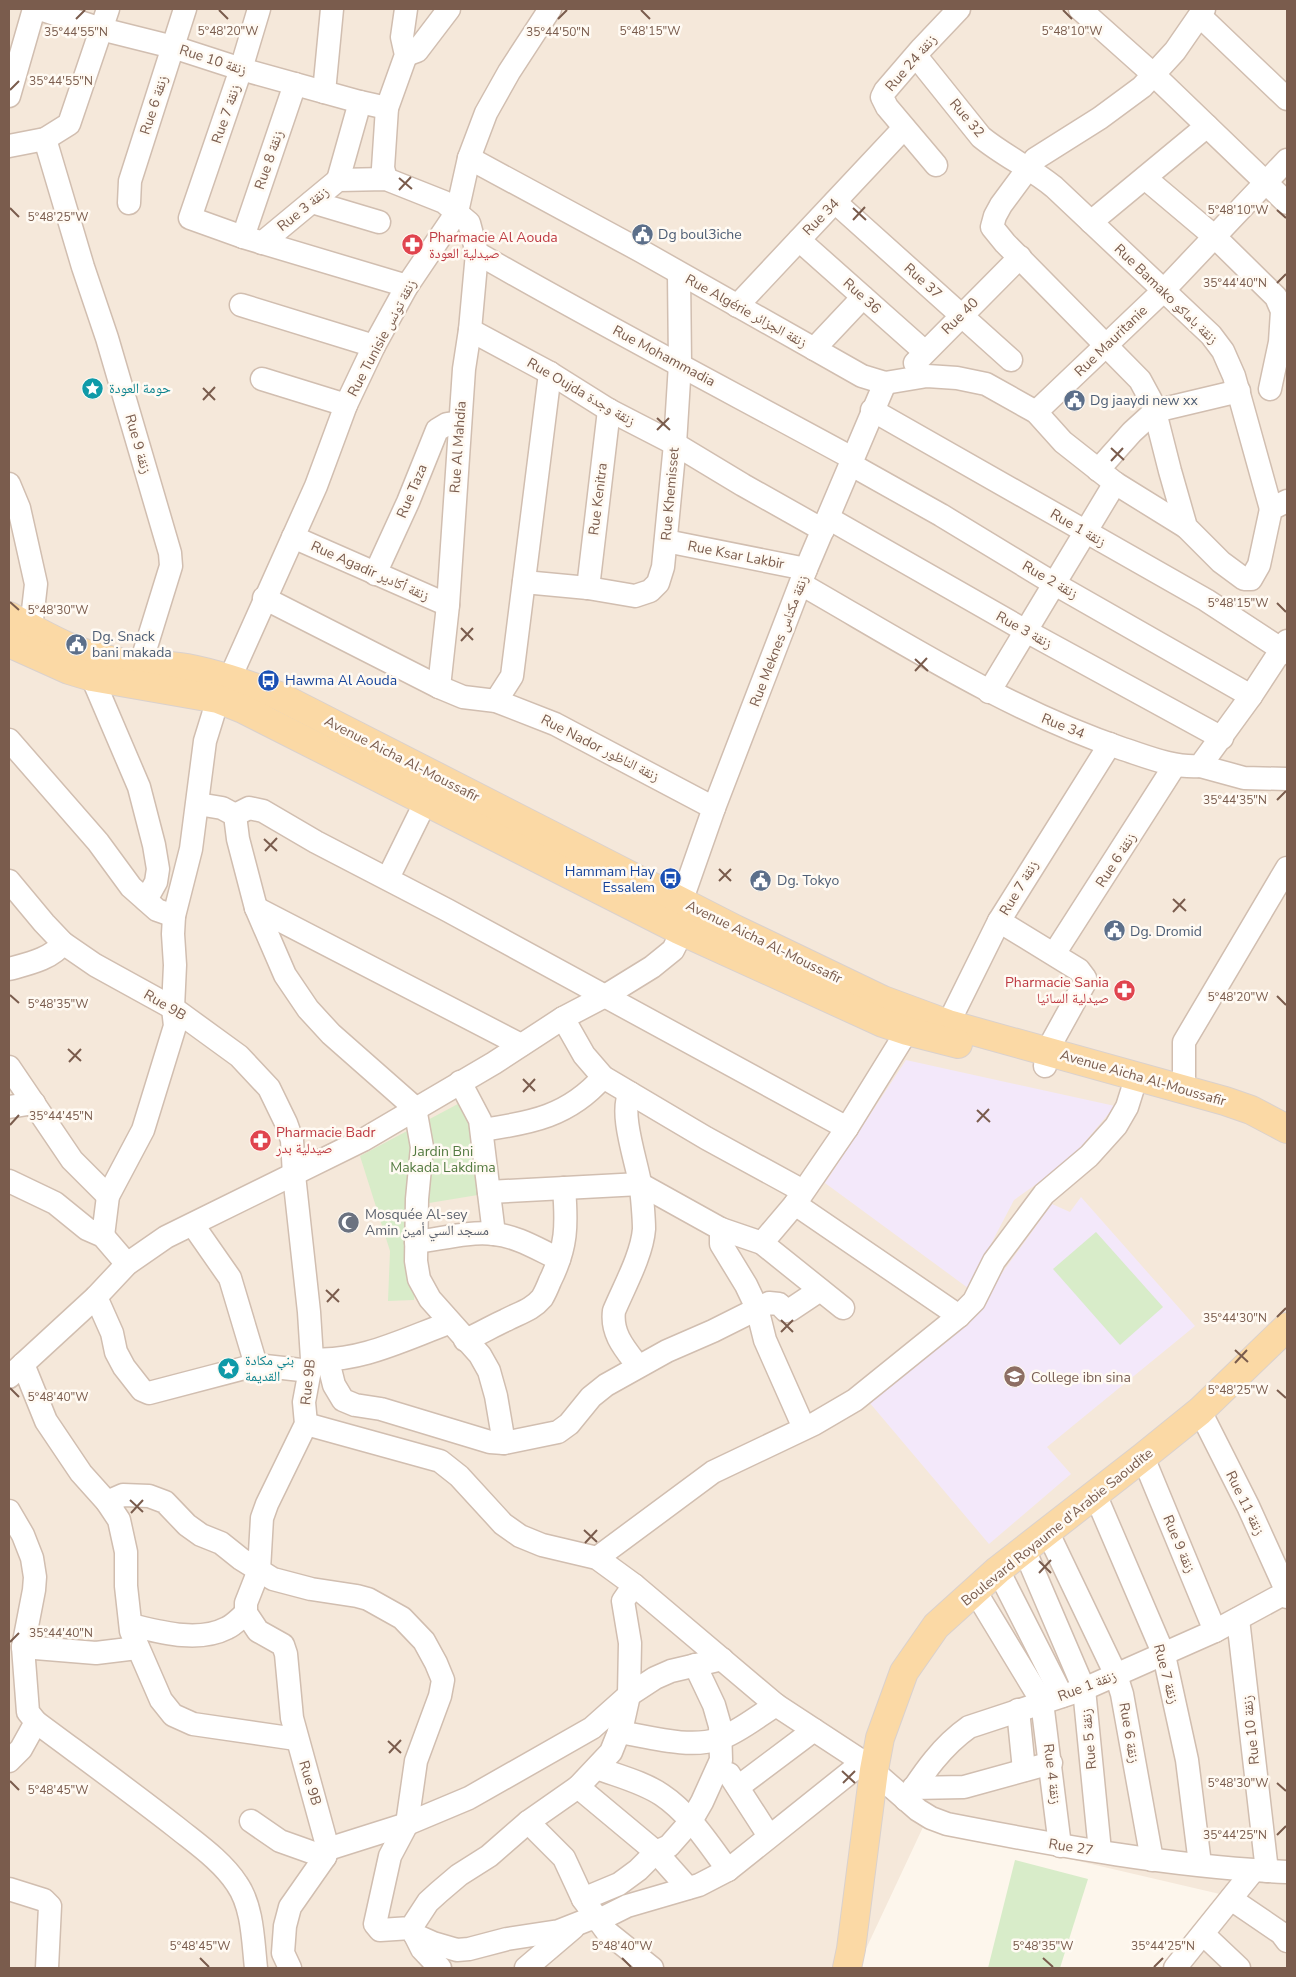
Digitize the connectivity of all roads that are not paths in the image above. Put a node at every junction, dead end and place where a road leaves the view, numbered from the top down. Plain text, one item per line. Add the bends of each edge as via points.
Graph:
1 (34, 9) edge
2 (40, 9) edge
3 (185, 9) edge
4 (259, 9) edge
5 (332, 9) edge
6 (406, 9) edge
7 (449, 9) edge
8 (550, 9) edge
9 (959, 9) edge
10 (1080, 9) edge
11 (1202, 13) edge
12 (105, 19) edge
13 (173, 47) junction
14 (406, 55) junction
15 (916, 56) junction
16 (241, 69) junction
17 (1154, 75) junction
18 (294, 84) junction
19 (324, 92) junction
20 (9, 96) edge
21 (1287, 99) edge
22 (360, 102) junction
23 (387, 108) junction
24 (1207, 126) junction
25 (904, 128) junction
26 (45, 140) junction
27 (9, 146) edge
28 (469, 158) junction
29 (1287, 160) edge
30 (936, 165) dead end
31 (1028, 168) junction
32 (1145, 178) junction
33 (386, 179) junction
34 (338, 180) junction
35 (1266, 183) junction
36 (312, 202) junction
37 (835, 202) junction
38 (130, 203) dead end
39 (1287, 203) edge
40 (457, 212) junction
41 (380, 222) dead end
42 (1091, 222) junction
43 (1215, 237) junction
44 (252, 240) junction
45 (799, 240) junction
46 (477, 253) junction
47 (1020, 257) junction
48 (679, 274) junction
49 (407, 286) junction
50 (1163, 291) junction
51 (863, 297) junction
52 (241, 304) dead end
53 (737, 306) junction
54 (961, 315) junction
55 (470, 330) junction
56 (1107, 345) junction
57 (374, 346) junction
58 (814, 350) junction
59 (925, 352) junction
60 (1011, 360) dead end
61 (680, 364) junction
62 (550, 373) junction
63 (262, 379) dead end
64 (894, 381) junction
65 (1236, 381) junction
66 (1276, 383) edge
67 (346, 406) junction
68 (609, 410) junction
69 (872, 410) junction
70 (1155, 411) junction
71 (1036, 412) junction
72 (460, 422) junction
73 (675, 444) junction
74 (851, 461) junction
75 (1107, 477) junction
76 (9, 484) edge
77 (1279, 505) edge
78 (825, 524) junction
79 (1186, 527) junction
80 (1085, 532) junction
81 (293, 537) junction
82 (666, 541) junction
83 (375, 574) junction
84 (804, 576) junction
85 (524, 582) junction
86 (1053, 583) junction
87 (588, 588) junction
88 (264, 598) junction
89 (448, 605) junction
90 (20, 622) edge
91 (1026, 631) junction
92 (9, 643) edge
93 (1285, 647) edge
94 (141, 663) junction
95 (92, 677) junction
96 (439, 687) junction
97 (224, 688) junction
98 (989, 692) junction
99 (1252, 696) junction
100 (496, 701) junction
101 (1222, 738) junction
102 (9, 740) edge
103 (1110, 744) junction
104 (1175, 765) junction
105 (1200, 766) junction
106 (1285, 776) edge
107 (426, 801) junction
108 (198, 804) junction
109 (714, 808) junction
110 (235, 815) junction
111 (1287, 868) edge
112 (158, 869) junction
113 (184, 873) junction
114 (388, 878) junction
115 (9, 881) edge
116 (146, 900) junction
117 (681, 902) junction
118 (256, 908) junction
119 (174, 916) junction
120 (999, 920) junction
121 (680, 930) junction
122 (63, 943) junction
123 (1054, 954) junction
124 (9, 969) edge
125 (605, 996) junction
126 (173, 1008) junction
127 (563, 1018) junction
128 (910, 1022) junction
129 (946, 1032) junction
130 (521, 1044) junction
131 (1046, 1059) junction
132 (9, 1067) edge
133 (603, 1077) junction
134 (460, 1082) junction
135 (1133, 1088) junction
136 (1184, 1088) junction
137 (630, 1093) junction
138 (34, 1104) junction
139 (9, 1107) edge
140 (415, 1108) junction
141 (846, 1128) junction
142 (1287, 1129) edge
143 (482, 1130) junction
144 (1287, 1150) edge
145 (294, 1175) junction
146 (9, 1181) edge
147 (640, 1184) junction
148 (564, 1188) junction
149 (489, 1192) junction
150 (108, 1196) junction
151 (799, 1198) junction
152 (193, 1225) junction
153 (721, 1229) junction
154 (494, 1234) junction
155 (103, 1236) junction
156 (416, 1242) junction
157 (762, 1243) junction
158 (559, 1259) junction
159 (127, 1264) junction
160 (820, 1290) junction
161 (96, 1297) junction
162 (757, 1308) junction
163 (843, 1308) dead end
164 (959, 1316) junction
165 (449, 1323) junction
166 (1287, 1327) edge
167 (465, 1340) junction
168 (316, 1364) junction
169 (256, 1365) junction
170 (638, 1366) junction
171 (16, 1371) edge
172 (1200, 1411) junction
173 (306, 1424) junction
174 (804, 1428) junction
175 (504, 1443) junction
176 (1143, 1457) junction
177 (1096, 1494) junction
178 (107, 1502) junction
179 (9, 1511) edge
180 (1047, 1531) junction
181 (1024, 1549) junction
182 (597, 1558) junction
183 (259, 1570) junction
184 (998, 1570) junction
185 (634, 1585) junction
186 (975, 1591) junction
187 (1287, 1592) edge
188 (1287, 1597) edge
189 (246, 1613) junction
190 (1238, 1619) junction
191 (131, 1625) junction
192 (1215, 1631) junction
193 (22, 1647) junction
194 (137, 1648) junction
195 (1164, 1655) junction
196 (722, 1659) junction
197 (696, 1665) junction
198 (1116, 1675) junction
199 (1084, 1689) junction
200 (629, 1695) junction
201 (1048, 1698) junction
202 (776, 1705) junction
203 (1018, 1710) junction
204 (24, 1717) edge
205 (814, 1730) junction
206 (619, 1732) junction
207 (296, 1739) junction
208 (720, 1749) junction
209 (9, 1762) edge
210 (1051, 1763) junction
211 (868, 1766) junction
212 (597, 1768) junction
213 (1024, 1770) junction
214 (578, 1787) junction
215 (738, 1787) junction
216 (910, 1794) junction
217 (251, 1821) dead end
218 (691, 1821) junction
219 (528, 1822) junction
220 (407, 1824) junction
221 (769, 1836) junction
222 (1060, 1846) junction
223 (1100, 1851) junction
224 (656, 1852) junction
225 (326, 1853) junction
226 (1152, 1860) junction
227 (1200, 1864) junction
228 (728, 1870) junction
229 (1269, 1872) edge
230 (688, 1888) junction
231 (9, 1889) edge
232 (583, 1899) junction
233 (1231, 1899) junction
234 (596, 1918) junction
235 (576, 1926) junction
236 (413, 1931) junction
237 (1203, 1934) junction
238 (1287, 1941) edge
239 (47, 1968) edge
240 (256, 1968) edge
241 (290, 1968) edge
242 (440, 1968) edge
243 (526, 1968) edge
244 (652, 1968) edge
245 (847, 1968) edge
246 (1175, 1968) edge
247 (1239, 1968) edge

1 - 20 street
2 - 12 street, Rue 10 زنقة
3 - 13 street, Rue 6 زنقة
4 - 16 street, Rue 7 زنقة
5 - 19 street
6 - 14 street via 402,37
7 - 14 street via 418,51
8 - 28 street, Rue Tunisie زنقة تونس via 486,112
9 - 15 street, Rue 24 زنقة
10 - 17 street
11 - 17 street
11 - 21 street
12 - 13 street, Rue 10 زنقة
12 - 26 street via 69,124
13 - 16 street, Rue 10 زنقة
13 - 38 street, Rue 6 زنقة via 130,181
14 - 23 street
15 - 25 street, Rue 24 زنقة via 882,97
15 - 31 street, Rue 32 via 981,137
16 - 18 street, Rue 10 زنقة
16 - 44 street, Rue 7 زنقة via 190,218
17 - 24 street
17 - 31 street via 1100,118 1035,159
18 - 19 street, Rue 10 زنقة
18 - 44 street, Rue 8 زنقة
19 - 22 street, Rue 10 زنقة
22 - 23 street, Rue 10 زنقة
22 - 34 street
23 - 33 street via 383,168
24 - 32 street
24 - 35 street
25 - 30 street, Rue 24 زنقة
25 - 37 street, Rue 34
26 - 27 street
26 - 94 street, Rue 9 زنقة via 170,553 171,566
28 - 40 street, Rue Tunisie زنقة تونس
28 - 48 street, Rue Algérie زنقة الجزائر
29 - 35 street, Rue Mauritanie
31 - 42 street, Rue Bamako زنقة باماكو
31 - 47 street via 992,221 993,230
32 - 42 street
32 - 43 street
33 - 34 street, Rue 3 زنقة
33 - 40 street, Rue 3 زنقة via 444,202
34 - 36 street, Rue 3 زنقة
35 - 39 street
35 - 43 street, Rue Mauritanie
36 - 41 street
36 - 44 street, Rue 3 زنقة
37 - 45 street, Rue 34
37 - 54 street, Rue 37
40 - 46 street, Rue Al Mahdia via 469,223
40 - 49 street, Rue Tunisie زنقة تونس
42 - 50 street, Rue Bamako زنقة باماكو
43 - 50 street, Rue Mauritanie
43 - 66 street via 1267,287 1280,304
44 - 49 street
45 - 51 street, Rue 36
45 - 53 street, Rue 34
46 - 55 street, Rue Al Mahdia
46 - 61 street, Rue Mohammadia
47 - 54 street, Rue 40
47 - 56 street
48 - 53 street, Rue Algérie زنقة الجزائر
48 - 61 street, Rue Khemisset
49 - 57 street, Rue Tunisie زنقة تونس
50 - 56 street, Rue Mauritanie
50 - 65 street, Rue Bamako زنقة باماكو via 1211,335 1223,351
51 - 58 street
51 - 59 street, Rue 36
52 - 57 street
53 - 58 street, Rue Algérie زنقة الجزائر
54 - 59 street, Rue 40
54 - 60 street, Rue 37
55 - 62 street, Rue Oujda زنقة وجدة
55 - 72 street, Rue Al Mahdia
56 - 70 street via 1140,380
56 - 71 street, Rue Mauritanie
57 - 67 street, Rue Tunisie زنقة تونس
58 - 64 street, Rue Algérie زنقة الجزائر via 862,376
59 - 64 street, Rue 40
61 - 73 street, Rue Khemisset
61 - 74 street, Rue Mohammadia
62 - 68 street, Rue Oujda زنقة وجدة
62 - 85 street
63 - 67 street
64 - 69 street, Rue Meknes زنقة مكناس
64 - 71 street, Rue Algérie زنقة الجزائر via 927,376 975,380
65 - 66 street
65 - 70 street
65 - 77 street, Rue Bamako زنقة باماكو
67 - 81 street, Rue Tunisie زنقة تونس
68 - 73 street, Rue Oujda زنقة وجدة
68 - 87 street, Rue Kenitra
69 - 74 street, Rue Meknes زنقة مكناس
69 - 80 street, Rue 1 زنقة
70 - 75 street via 1132,432
70 - 79 street
71 - 75 street, Rue Algérie زنقة الجزائر via 1063,442
72 - 83 street, Rue Taza via 437,430
72 - 89 street, Rue Al Mahdia
73 - 78 street, Rue Oujda زنقة وجدة via 742,485
73 - 82 street, Rue Khemisset
74 - 78 street, Rue Meknes زنقة مكناس
74 - 86 street, Rue 2 زنقة
75 - 79 street, Rue Algérie زنقة الجزائر
75 - 80 street
76 - 90 street via 19,508 36,584
77 - 79 street, Rue Algérie زنقة الجزائر via 1259,565 1250,579 1244,579 1221,562
78 - 84 street, Rue Meknes زنقة مكناس
78 - 91 street, Rue 3 زنقة
80 - 86 street
80 - 93 street, Rue 1 زنقة
81 - 83 street, Rue Agadir زنقة أكادير
81 - 88 street, Rue Tunisie زنقة تونس
82 - 84 street, Rue Ksar Lakbir
82 - 87 street, Rue Khemisset via 658,583 650,591 635,596
83 - 89 street, Rue Agadir زنقة أكادير
84 - 98 street, Rue 34
84 - 109 street, Rue Meknes زنقة مكناس
85 - 87 street
85 - 100 street via 512,676
86 - 91 street
86 - 99 street, Rue 2 زنقة
88 - 96 street, Rue Nador زنقة الناظور
88 - 97 street, Rue Tunisie زنقة تونس
89 - 96 street, Rue Al Mahdia
90 - 94 main road, Avenue Aicha Al-Moussafir via 92,655
91 - 98 street
91 - 101 street, Rue 3 زنقة
92 - 95 main road, Avenue Aicha Al-Moussafir
93 - 99 street
94 - 97 main road, Avenue Aicha Al-Moussafir via 186,668
95 - 97 main road, Avenue Aicha Al-Moussafir
95 - 112 street via 139,787
96 - 100 street, Rue Nador زنقة الناظور via 463,697
97 - 107 main road, Avenue Aicha Al-Moussafir via 243,709
97 - 108 street, Rue Tunisie زنقة تونس via 210,722 202,756
97 - 117 main road, Avenue Aicha Al-Moussafir via 279,696
98 - 103 street, Rue 34
99 - 101 street
100 - 109 street, Rue Nador زنقة الناظور via 555,724
101 - 105 street
102 - 116 street via 98,842 131,887
103 - 104 street, Rue 34
103 - 120 street, Rue 7 زنقة
104 - 105 street, Rue 34
104 - 123 street, Rue 6 زنقة
105 - 106 street via 1244,778
107 - 114 street
107 - 121 main road, Avenue Aicha Al-Moussafir
108 - 110 street via 222,808
108 - 113 street, Rue Tunisie زنقة تونس
109 - 117 street, Rue Meknes زنقة مكناس
110 - 114 street via 249,808 263,811
110 - 118 street
111 - 136 street via 1184,1042
112 - 113 street
112 - 116 street via 156,882
113 - 119 street, Rue Tunisie زنقة تونس
114 - 125 street
115 - 122 street, Rue 9B
116 - 119 street via 157,910
117 - 121 street, Rue Meknes زنقة مكناس
117 - 128 main road, Avenue Aicha Al-Moussafir via 883,1000
118 - 130 street
118 - 140 street via 285,975 308,1009 331,1034
119 - 126 street, Rue Tunisie زنقة تونس
120 - 123 street
120 - 129 street, Rue 7 زنقة
121 - 125 street via 673,950 664,958
121 - 128 main road, Avenue Aicha Al-Moussafir via 883,1023
122 - 124 street via 56,952
122 - 126 street, Rue 9B via 95,965
123 - 131 street via 1082,972 1085,980
125 - 127 street
125 - 141 street
126 - 145 street, Rue 9B via 239,1056 269,1088 292,1140
126 - 150 street, Rue Tunisie زنقة تونس via 175,1026 143,1130
127 - 130 street
127 - 133 street via 584,1055
128 - 129 main road, Avenue Aicha Al-Moussafir
128 - 141 street
129 - 131 main road, Avenue Aicha Al-Moussafir
130 - 134 street
131 - 135 main road, Avenue Aicha Al-Moussafir
131 - 136 main road, Avenue Aicha Al-Moussafir
132 - 138 street
133 - 137 street
133 - 143 street via 579,1100 546,1118
134 - 140 street
134 - 143 street via 478,1113
135 - 144 main road, Avenue Aicha Al-Moussafir via 1207,1109 1244,1124
135 - 164 street via 1116,1126 1089,1156 1044,1194 994,1261 974,1301
136 - 142 main road, Avenue Aicha Al-Moussafir via 1251,1110
137 - 147 street via 625,1101 630,1143
137 - 151 street
138 - 139 street
138 - 150 street via 72,1160
140 - 145 street via 363,1140
140 - 156 street via 422,1147
141 - 151 street
143 - 149 street
145 - 152 street
145 - 168 street, Rue 9B
146 - 155 street via 55,1203 87,1229
147 - 148 street
147 - 153 street
147 - 170 street via 644,1227 641,1244 612,1322 617,1336
148 - 149 street
148 - 158 street via 566,1218 564,1245
149 - 154 street
150 - 155 street
151 - 157 street
151 - 164 street
152 - 159 street via 166,1237
152 - 169 street via 230,1278
153 - 157 street
153 - 162 street via 720,1244
154 - 156 street
154 - 158 street via 528,1244
155 - 159 street
156 - 165 street via 419,1279
157 - 160 street
158 - 167 street via 542,1297 528,1310
159 - 161 street
160 - 162 street via 790,1310 776,1304
160 - 163 street
161 - 169 street via 124,1367 149,1394
161 - 171 street
162 - 170 street
162 - 174 street via 765,1340
164 - 174 street via 872,1388
165 - 167 street
165 - 168 street via 370,1352
166 - 172 main road, Boulevard Royaume d'Arabie Saoudite
167 - 175 street via 489,1371
168 - 169 street
168 - 173 street, Rue 9B via 304,1402
168 - 175 street via 343,1400 490,1442
170 - 175 street via 599,1390 558,1432
171 - 178 street via 82,1473
172 - 176 main road, Boulevard Royaume d'Arabie Saoudite
172 - 187 street, Rue 11 زنقة
173 - 182 street via 440,1461 459,1476 503,1524 520,1536 542,1545
173 - 183 street, Rue 9B via 262,1518
174 - 182 street via 713,1472
176 - 177 main road, Boulevard Royaume d'Arabie Saoudite
176 - 192 street, Rue 9 زنقة
177 - 180 main road, Boulevard Royaume d'Arabie Saoudite
177 - 195 street, Rue 7 زنقة
178 - 183 street via 123,1495 149,1496 165,1502 187,1525 201,1535 221,1542
178 - 191 street via 123,1533
179 - 193 street via 23,1535 35,1577
180 - 181 main road, Boulevard Royaume d'Arabie Saoudite
180 - 198 street, Rue 6 زنقة
181 - 184 main road, Boulevard Royaume d'Arabie Saoudite
181 - 199 street, Rue 5 زنقة
182 - 185 street, Rue 27
183 - 189 street, Rue 9B via 246,1603
183 - 220 street via 280,1581 368,1599 402,1618 424,1641 443,1680 416,1761
184 - 186 main road, Boulevard Royaume d'Arabie Saoudite
184 - 201 street
185 - 196 street, Rue 27
185 - 200 street via 623,1601 630,1643
186 - 201 street, Rue 4 زنقة
186 - 211 main road, Boulevard Royaume d'Arabie Saoudite via 936,1626 904,1672
187 - 188 street, Rue 11 زنقة
187 - 190 street, Rue 1 زنقة
189 - 191 street via 227,1628 192,1636
189 - 207 street, Rue 9B via 258,1631 283,1645
190 - 192 street, Rue 1 زنقة
190 - 229 street, Rue 10 زنقة
191 - 194 street
192 - 195 street, Rue 1 زنقة
193 - 194 street via 96,1653
193 - 204 street
194 - 207 street via 161,1700 173,1715 199,1726
195 - 198 street, Rue 1 زنقة
195 - 227 street, Rue 7 زنقة via 1186,1760
196 - 197 street
196 - 202 street, Rue 27
197 - 200 street via 655,1678
197 - 208 street via 720,1726
198 - 199 street, Rue 1 زنقة
198 - 226 street, Rue 6 زنقة
199 - 201 street, Rue 1 زنقة
199 - 223 street, Rue 5 زنقة
200 - 206 street
200 - 220 street via 592,1728 469,1798
201 - 203 street, Rue 1 زنقة
201 - 210 street, Rue 4 زنقة
202 - 205 street, Rue 27
202 - 208 street
203 - 213 street
203 - 216 street, Rue 1 زنقة via 969,1727 956,1736 927,1768
204 - 209 street via 21,1749
204 - 240 street via 149,1806 206,1851 237,1884 249,1915
205 - 211 street, Rue 27
205 - 215 street
206 - 208 street
206 - 212 street via 611,1752
207 - 225 street, Rue 9B via 313,1791
208 - 215 street
208 - 218 street
210 - 213 street
210 - 222 street, Rue 4 زنقة
211 - 216 street, Rue 27
211 - 221 street
211 - 245 main road, Boulevard Royaume d'Arabie Saoudite
212 - 214 street
212 - 218 street via 653,1790
213 - 216 street via 964,1787
214 - 219 street
214 - 224 street
215 - 221 street
216 - 222 street, Rue 27 via 931,1818 947,1824
217 - 225 street via 280,1841
218 - 224 street via 673,1843
218 - 228 street
219 - 232 street via 564,1858
219 - 236 street via 428,1902
220 - 225 street
220 - 236 street via 390,1856 375,1924 380,1930
221 - 228 street
222 - 223 street, Rue 27
223 - 226 street, Rue 27
224 - 230 street
224 - 232 street via 619,1884
225 - 241 street via 290,1907 283,1953
226 - 227 street, Rue 27
227 - 229 street, Rue 27
228 - 230 street
229 - 233 street
230 - 234 street
231 - 239 street via 44,1900 50,1906
232 - 234 street
233 - 237 street
233 - 238 street via 1281,1933
234 - 235 street
234 - 244 street via 612,1937
235 - 236 street via 457,1950
235 - 243 street
236 - 242 street via 422,1949
237 - 246 street
237 - 247 street

